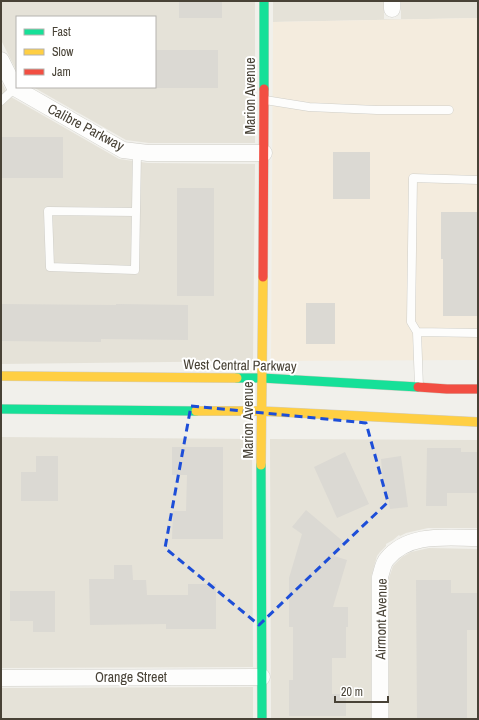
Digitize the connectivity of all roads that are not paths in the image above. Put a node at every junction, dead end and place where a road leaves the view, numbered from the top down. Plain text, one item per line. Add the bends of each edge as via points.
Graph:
1 (264, 1) edge
2 (1, 60) edge
3 (15, 88) junction
4 (264, 100) junction
5 (1, 101) edge
6 (449, 110) dead end
7 (137, 152) junction
8 (264, 153) junction
9 (478, 180) edge
10 (136, 212) junction
11 (417, 332) junction
12 (478, 333) edge
13 (1, 376) edge
14 (262, 378) junction
15 (419, 387) junction
16 (478, 389) edge
17 (1, 409) edge
18 (261, 411) junction
19 (478, 422) edge
20 (478, 538) edge
21 (262, 677) junction
22 (1, 678) edge
23 (262, 719) edge
24 (380, 719) edge

1 - 4 main road, Marion Avenue
2 - 3 street
3 - 5 lane
3 - 7 street, Calibre Parkway via 123,150
4 - 6 lane via 309,107
4 - 8 main road, Marion Avenue
7 - 8 street, Calibre Parkway
7 - 10 lane
8 - 14 main road, Marion Avenue
9 - 11 lane via 413,178 411,322
10 - 10 lane via 135,270 50,267 48,211
11 - 12 lane
11 - 15 lane
13 - 14 main road, West Central Parkway
14 - 15 main road, West Central Parkway
14 - 18 main road, Marion Avenue
15 - 16 main road, West Central Parkway
17 - 18 main road
18 - 19 main road
18 - 21 main road, Marion Avenue
20 - 24 street, Airmont Avenue via 428,538 408,543 386,560 380,576
21 - 22 street, Orange Street
21 - 23 main road, Marion Avenue

